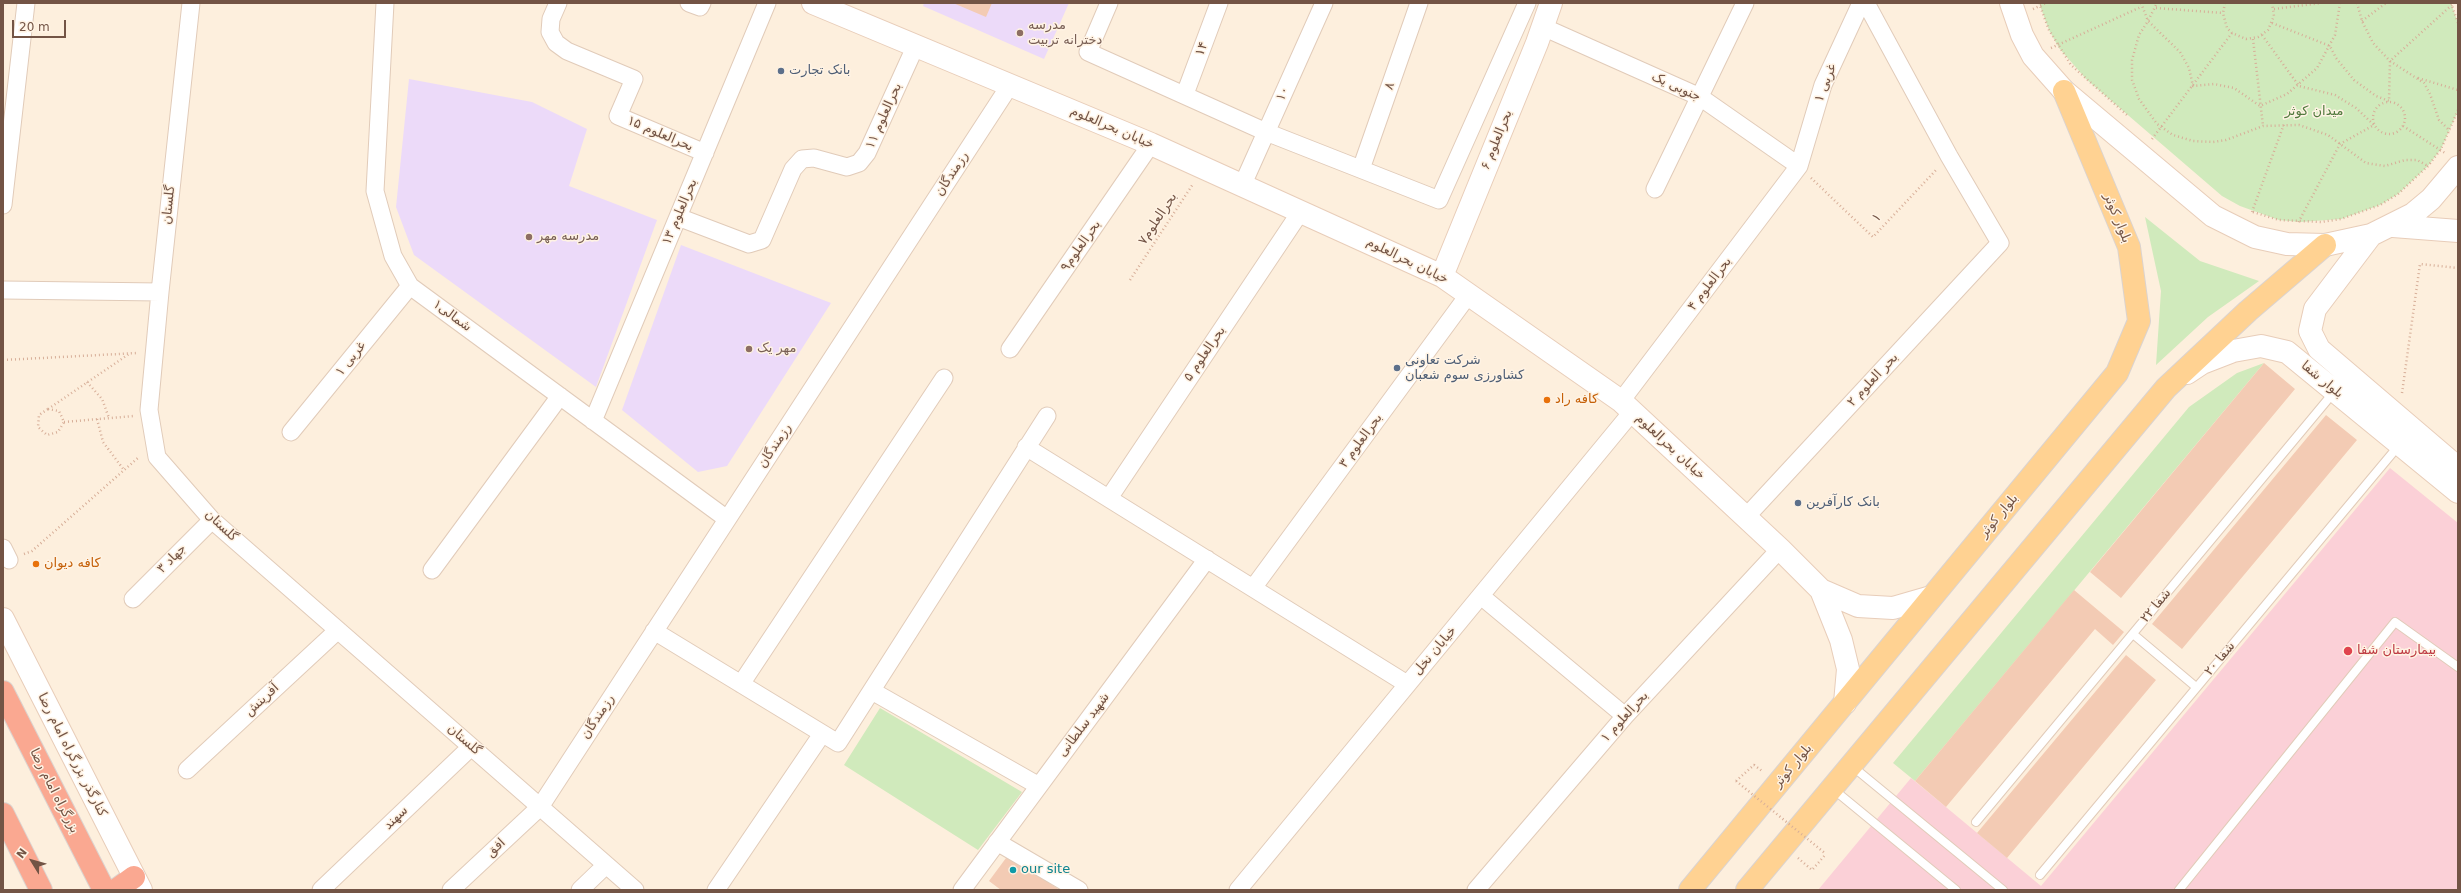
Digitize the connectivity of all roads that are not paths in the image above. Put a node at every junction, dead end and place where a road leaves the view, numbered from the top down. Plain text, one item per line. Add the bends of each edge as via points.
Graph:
1 (26, 3) edge
2 (192, 3) edge
3 (385, 3) edge
4 (558, 3) edge
5 (689, 3) edge
6 (702, 3) edge
7 (767, 3) edge
8 (813, 3) edge
9 (1109, 3) edge
10 (1219, 3) edge
11 (1324, 3) edge
12 (1418, 3) edge
13 (1527, 3) edge
14 (1551, 3) edge
15 (1745, 3) edge
16 (1861, 3) edge
17 (1866, 3) edge
18 (1998, 3) edge
19 (2011, 3) edge
20 (1543, 27) junction
21 (2022, 35) junction
22 (916, 45) junction
23 (1010, 85) junction
24 (2064, 91) junction
25 (1185, 94) junction
26 (1700, 97) junction
27 (1266, 132) junction
28 (1151, 144) junction
29 (705, 152) junction
30 (2452, 160) edge
31 (1799, 166) junction
32 (1361, 169) junction
33 (1242, 186) junction
34 (1655, 189) dead end
35 (3, 205) edge
36 (1301, 211) junction
37 (678, 217) junction
38 (2393, 226) junction
39 (2458, 231) edge
40 (2371, 235) junction
41 (2325, 245) junction
42 (1442, 276) junction
43 (410, 286) junction
44 (3, 290) edge
45 (160, 292) junction
46 (1469, 294) junction
47 (1010, 349) dead end
48 (944, 378) dead end
49 (2166, 388) junction
50 (2335, 390) junction
51 (560, 396) junction
52 (1627, 407) junction
53 (1047, 416) dead end
54 (593, 421) junction
55 (291, 432) dead end
56 (2400, 444) junction
57 (1026, 447) junction
58 (2458, 468) edge
59 (2458, 492) edge
60 (1109, 498) junction
61 (1746, 517) junction
62 (727, 519) junction
63 (212, 520) junction
64 (1780, 549) junction
65 (1207, 559) junction
66 (432, 570) dead end
67 (1253, 588) junction
68 (1821, 590) junction
69 (1481, 596) junction
70 (1932, 596) junction
71 (133, 599) dead end
72 (3, 619) edge
73 (338, 630) junction
74 (654, 631) junction
75 (2133, 634) junction
76 (2458, 667) edge
77 (741, 684) junction
78 (1407, 684) junction
79 (2196, 687) junction
80 (872, 691) junction
81 (3, 692) edge
82 (1845, 703) junction
83 (1625, 716) junction
84 (822, 734) junction
85 (471, 747) junction
86 (1851, 765) junction
87 (187, 770) dead end
88 (1039, 786) junction
89 (1832, 788) junction
90 (540, 807) junction
91 (3, 814) edge
92 (1976, 822) dead end
93 (997, 842) junction
94 (606, 865) junction
95 (2040, 875) dead end
96 (137, 884) edge
97 (1952, 889) edge
98 (41, 890) edge
99 (104, 890) edge
100 (116, 890) edge
101 (321, 890) edge
102 (452, 890) edge
103 (580, 890) edge
104 (635, 890) edge
105 (716, 890) edge
106 (962, 890) edge
107 (1079, 890) edge
108 (1238, 890) edge
109 (1476, 890) edge
110 (1690, 890) edge
111 (1747, 890) edge
112 (2003, 890) edge
113 (2178, 890) edge

1 - 35 street
2 - 45 street, گلستان
3 - 43 street, شمالی۱ via 375,191 393,256
4 - 29 street, بحرالعلوم ۱۵ via 551,19 550,32 556,43 634,79 618,116
5 - 6 street via 700,7
7 - 29 street, بحرالعلوم ۱۳
8 - 22 street, خیابان بحرالعلوم
9 - 25 street via 1088,52
10 - 25 street, ۱۴
11 - 27 street, ۱۰
12 - 32 street, ۸
13 - 32 street via 1439,200
14 - 20 street, بحرالعلوم ۶
15 - 26 street
16 - 31 street, غربی ۱ via 1823,85
17 - 61 street, بحر العلوم ۲ via 1949,156 2000,243
18 - 21 street
19 - 21 street
20 - 26 street, جنوبی یک
20 - 42 street, بحرالعلوم ۶
21 - 24 street via 2033,56
22 - 23 street, خیابان بحرالعلوم
22 - 37 street, بحرالعلوم ۱۱ via 867,153 859,163 847,166 814,158 802,159 792,169 768,231 762,240 749,244
23 - 28 street, خیابان بحرالعلوم
23 - 62 street, رزمندگان
24 - 41 street via 2213,216 2245,232 2287,244
24 - 70 main road, بلوار کوثر via 2129,246 2139,321 2117,373
25 - 27 street
26 - 31 street, جنوبی یک
26 - 34 street
27 - 32 street
27 - 33 street, ۱۰
28 - 33 street, خیابان بحرالعلوم
28 - 47 street, بحرالعلوم۹
29 - 37 street, بحرالعلوم ۱۳
30 - 38 street via 2431,199
31 - 52 street, بحرالعلوم ۴
33 - 36 street, خیابان بحرالعلوم
36 - 42 street, خیابان بحرالعلوم
36 - 60 street, بحرالعلوم ۵
37 - 54 street, بحرالعلوم ۱۳
38 - 39 street
38 - 40 street
40 - 41 street
40 - 58 street, بلوار شفا via 2315,309 2310,331 2319,349
41 - 49 main road via 2248,311
42 - 46 street, خیابان بحرالعلوم
43 - 51 street, شمالی۱
43 - 55 street, غربی ۱
44 - 45 street
45 - 63 street, گلستان via 150,415 157,457
46 - 52 street, خیابان بحرالعلوم
46 - 67 street, بحرالعلوم ۳
48 - 77 street
49 - 50 street, بلوار شفا via 2202,363 2233,351 2260,346 2287,352
49 - 86 main road
50 - 56 street, بلوار شفا
50 - 75 lane, شفا ۲۲
51 - 54 street, شمالی۱
51 - 66 street
52 - 61 street, خیابان بحرالعلوم
52 - 69 street, خیابان نخل
53 - 57 street
54 - 62 street, شمالی۱
56 - 59 street, بلوار شفا
56 - 79 lane, شفا ۲۰
57 - 60 street
57 - 80 street
60 - 65 street
61 - 64 street, خیابان بحرالعلوم
62 - 74 street, رزمندگان
63 - 71 street, جهاد ۳
63 - 73 street, گلستان
64 - 68 street, خیابان بحرالعلوم
64 - 83 street, بحرالعلوم ۱
65 - 67 street
65 - 88 street, شهید سلطانی
67 - 78 street
68 - 70 street, خیابان بحرالعلوم via 1858,606 1886,608
68 - 82 street via 1841,640 1848,669
69 - 78 street, خیابان نخل
69 - 83 street
70 - 82 main road, بلوار کوثر
72 - 96 street, کنارگذر بزرگراه امام رضا
73 - 85 street, گلستان
73 - 87 street, آفرینش
74 - 77 street
74 - 90 street, رزمندگان
75 - 79 lane
75 - 92 lane, شفا ۲۲
76 - 113 lane via 2395,622
77 - 84 street
78 - 108 street, خیابان نخل
79 - 95 lane, شفا ۲۰
80 - 84 street via 838,743
80 - 88 street
81 - 99 highway, بزرگراه امام رضا
82 - 110 main road, بلوار کوثر
83 - 109 street, بحرالعلوم ۱
84 - 105 street
85 - 90 street, گلستان
85 - 101 street, سهند
86 - 89 main road
86 - 112 lane
88 - 93 street, شهید سلطانی
89 - 97 lane
89 - 111 main road
90 - 94 street, گلستان
90 - 102 street, افق
91 - 98 highway
93 - 106 street, شهید سلطانی
93 - 107 street
94 - 103 street
94 - 104 street, گلستان
96 - 100 highway

